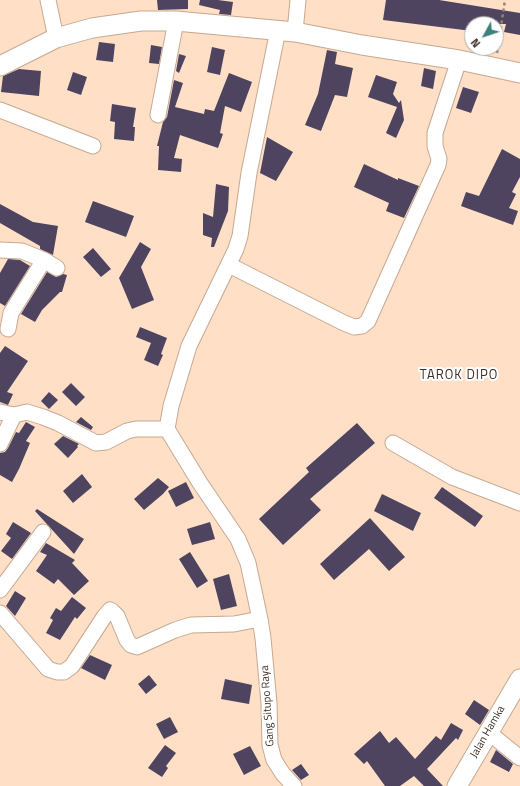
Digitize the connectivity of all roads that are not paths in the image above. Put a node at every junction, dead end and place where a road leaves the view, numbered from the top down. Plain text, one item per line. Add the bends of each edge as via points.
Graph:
1 (48, 0) edge
2 (298, 0) edge
3 (176, 21) junction
4 (286, 31) junction
5 (56, 38) junction
6 (459, 60) junction
7 (0, 66) edge
8 (520, 74) edge
9 (0, 110) edge
10 (158, 115) dead end
11 (93, 146) dead end
12 (0, 250) edge
13 (44, 260) junction
14 (229, 265) junction
15 (57, 268) dead end
16 (8, 329) dead end
17 (7, 413) edge
18 (167, 429) junction
19 (393, 443) dead end
20 (0, 444) edge
21 (520, 503) edge
22 (43, 532) dead end
23 (0, 590) edge
24 (0, 613) edge
25 (260, 619) junction
26 (520, 679) edge
27 (488, 732) junction
28 (520, 758) edge
29 (294, 786) edge
30 (457, 786) edge

1 - 5 street
2 - 4 street
3 - 4 street
3 - 5 street via 121,23
3 - 10 street
4 - 6 street
4 - 14 street via 250,173 240,236
5 - 7 street
6 - 8 street
6 - 14 street via 435,133 438,165 368,321 362,326 354,327
9 - 11 street
12 - 13 street via 22,251
13 - 15 street
13 - 16 street via 11,314
14 - 18 street via 189,346
17 - 18 street via 27,412 43,417 96,443 106,442 136,429
17 - 20 street
18 - 25 street, Gang Situpo Raya via 238,539 253,585
19 - 21 street via 452,477
22 - 23 street
24 - 25 street via 48,669 57,672 64,672 72,666 110,610 117,616 127,640 137,647 191,625 234,624
25 - 29 street, Gang Situpo Raya via 269,703 270,746 274,760
26 - 27 street, Jalan Hamka
27 - 28 street
27 - 30 street, Jalan Hamka

